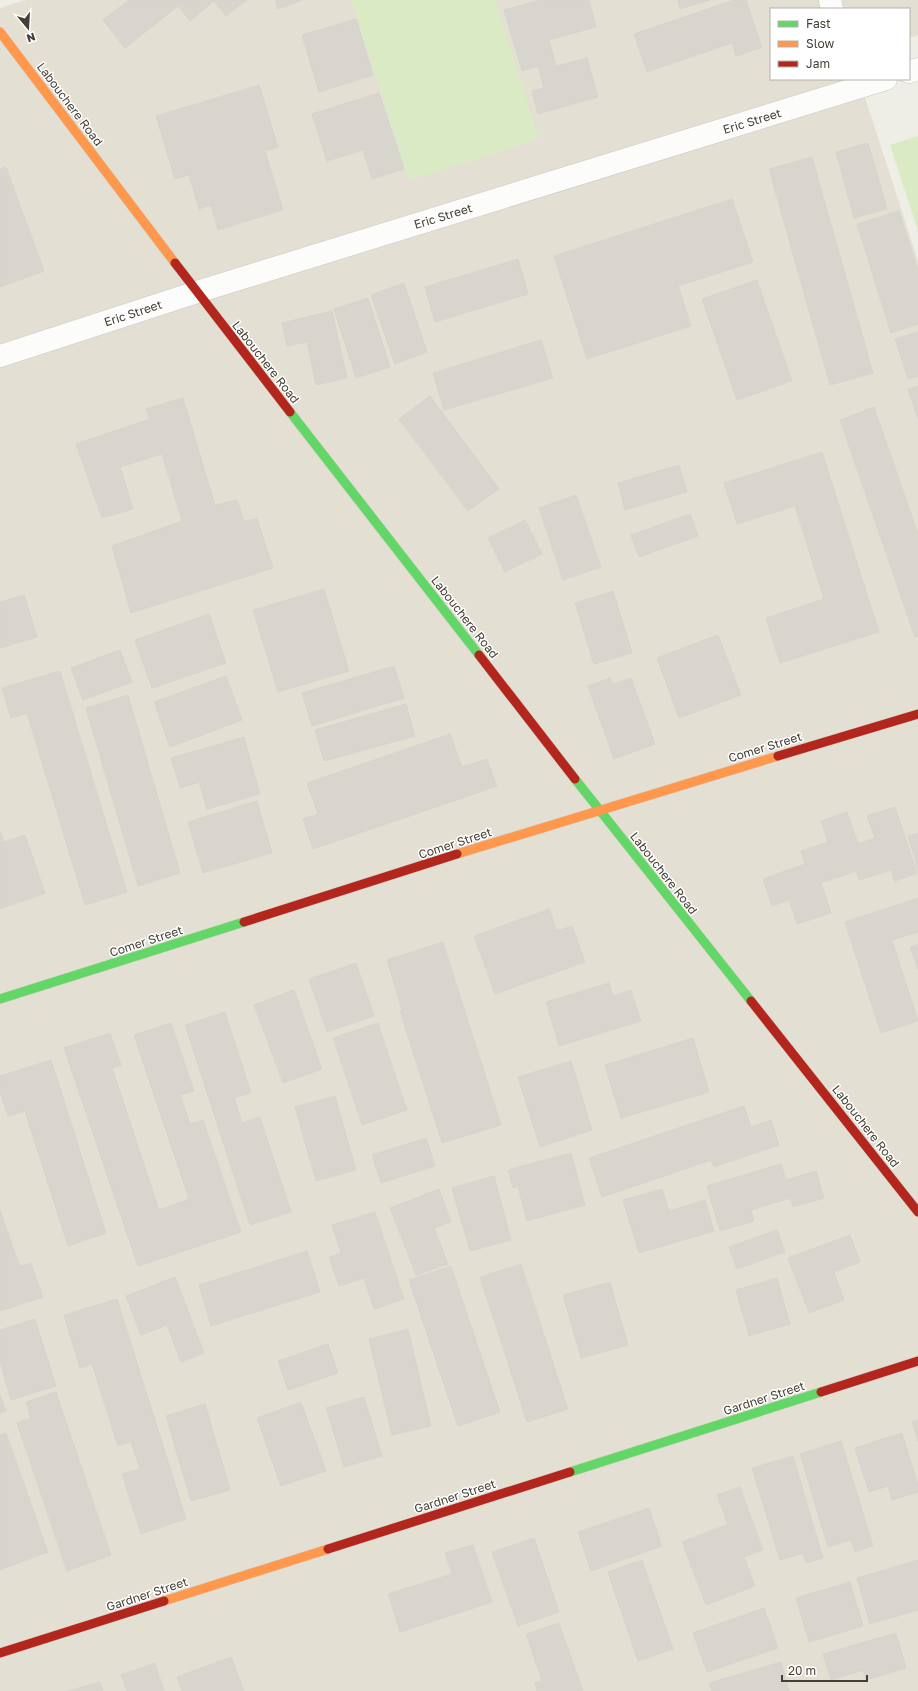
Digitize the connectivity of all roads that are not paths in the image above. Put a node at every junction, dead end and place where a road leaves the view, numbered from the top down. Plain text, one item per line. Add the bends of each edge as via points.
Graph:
1 (0, 32) edge
2 (880, 80) edge
3 (856, 84) edge
4 (197, 292) junction
5 (0, 356) edge
6 (918, 714) edge
7 (599, 810) junction
8 (0, 999) edge
9 (918, 1212) edge
10 (918, 1362) edge
11 (0, 1653) edge

1 - 4 street, Labouchere Road
2 - 3 street, Eric Street
3 - 4 street, Eric Street
4 - 5 street, Eric Street
4 - 7 street, Labouchere Road
6 - 7 street, Comer Street
7 - 8 street, Comer Street
7 - 9 street, Labouchere Road
10 - 11 street, Gardner Street

